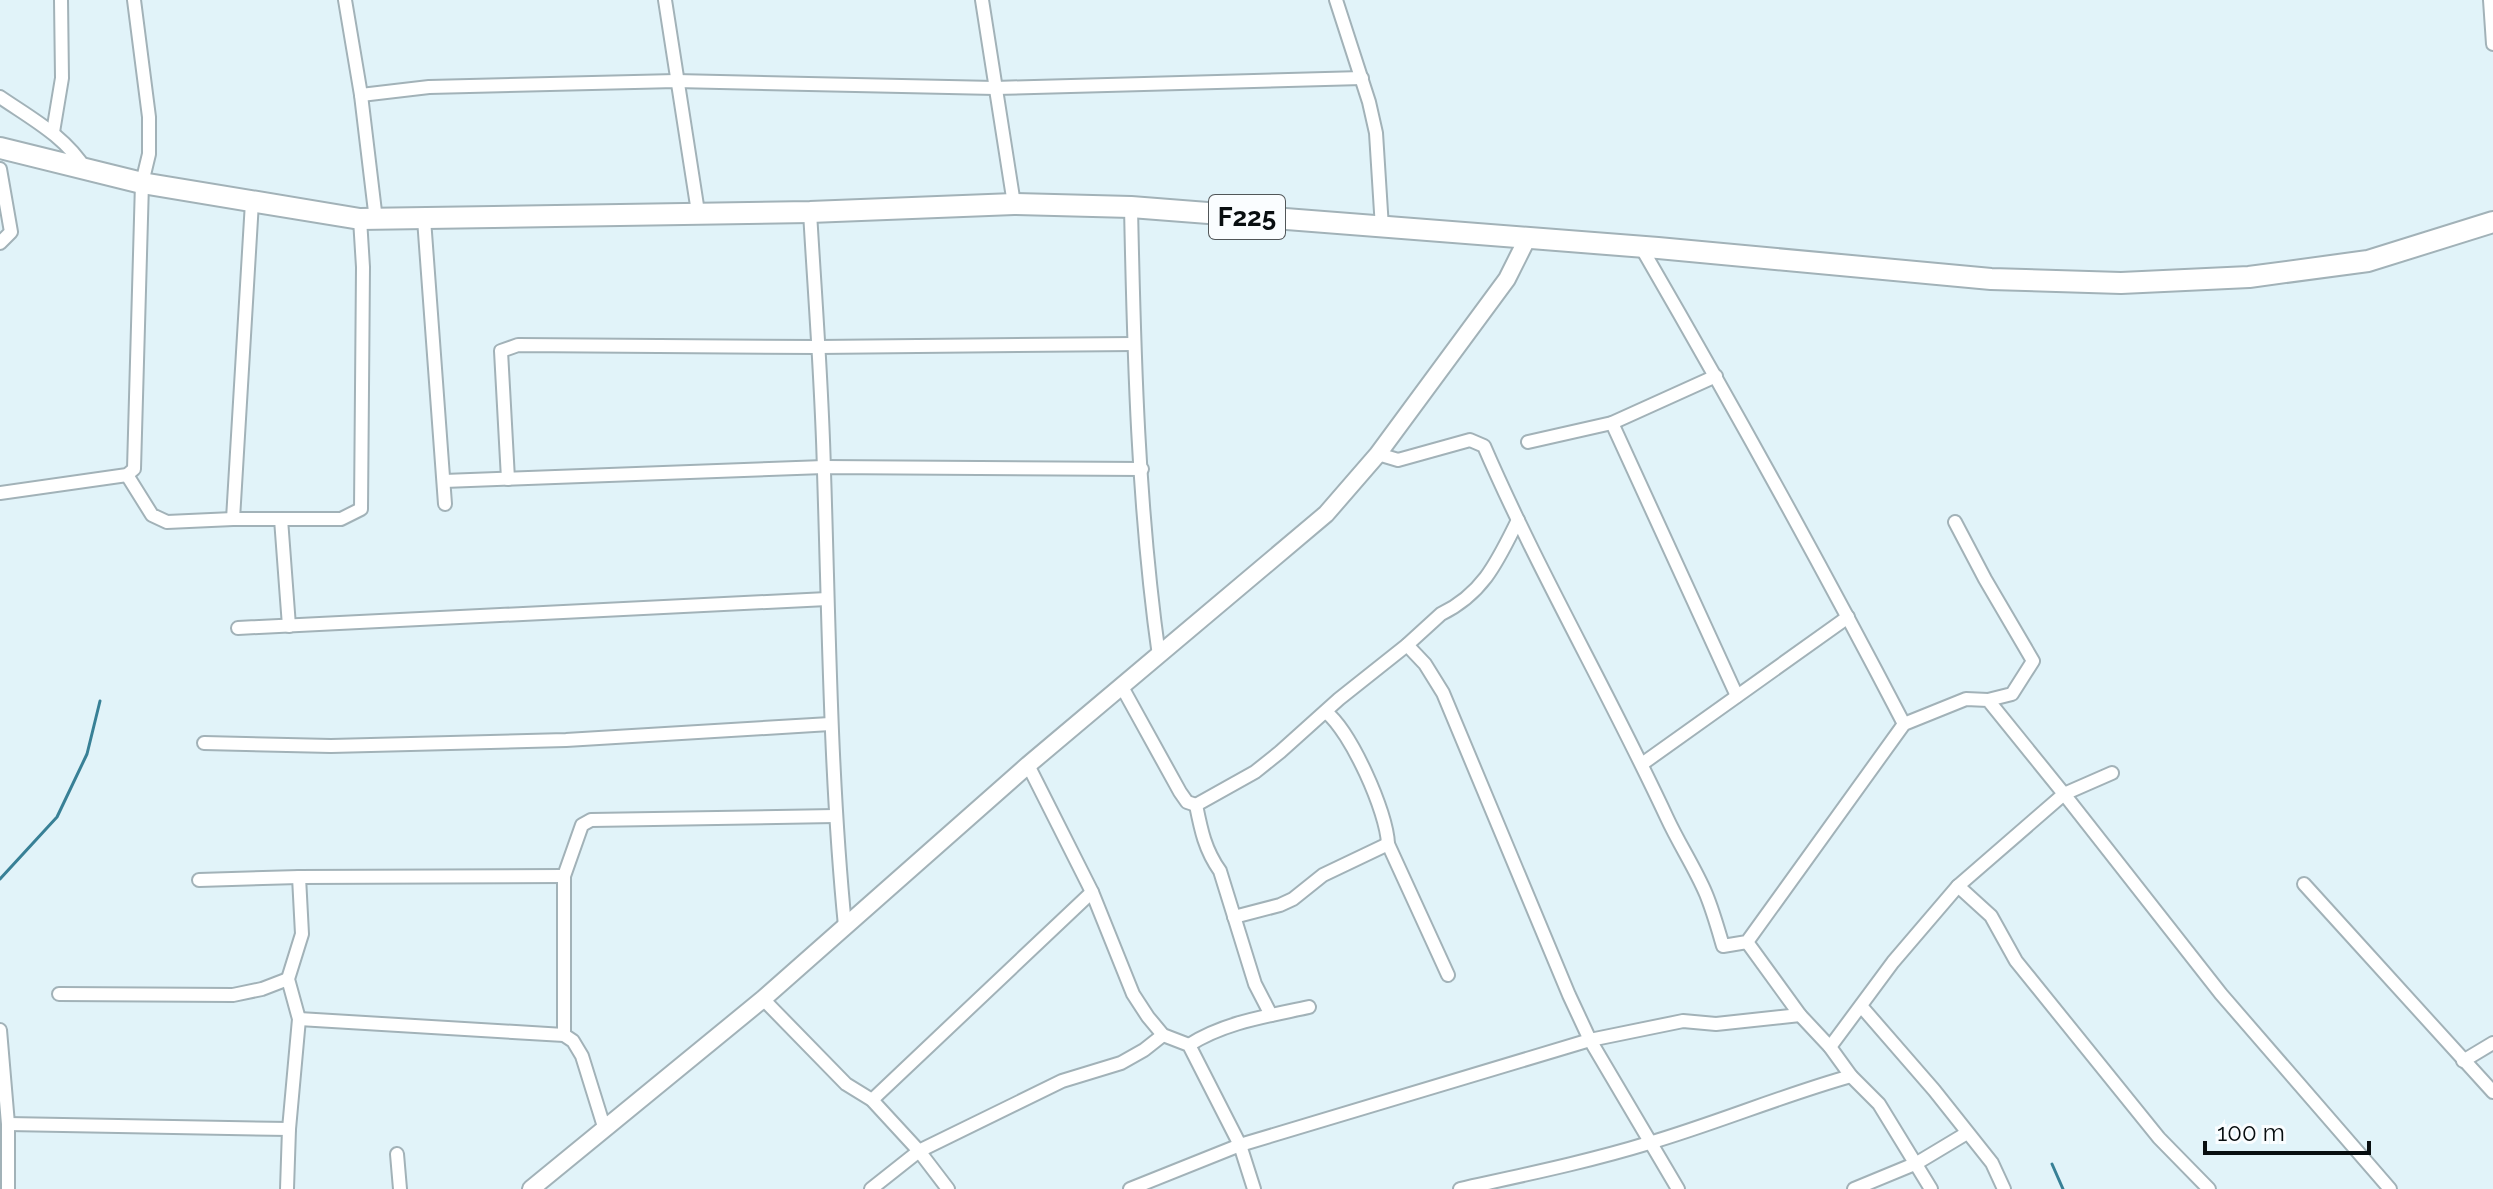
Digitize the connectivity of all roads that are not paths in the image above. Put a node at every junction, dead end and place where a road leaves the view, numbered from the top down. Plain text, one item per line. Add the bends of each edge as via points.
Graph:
1 (61, 0) edge
2 (134, 0) edge
3 (345, 0) edge
4 (665, 0) edge
5 (982, 0) edge
6 (1336, 0) edge
7 (2490, 0) edge
8 (2493, 44) edge
9 (1362, 78) junction
10 (676, 81) junction
11 (995, 88) junction
12 (361, 95) junction
13 (0, 97) edge
14 (53, 132) junction
15 (0, 148) edge
16 (0, 169) edge
17 (86, 170) junction
18 (142, 183) junction
19 (252, 202) junction
20 (1014, 204) junction
21 (1131, 207) junction
22 (698, 212) junction
23 (810, 212) junction
24 (368, 219) junction
25 (424, 219) junction
26 (2493, 222) edge
27 (1382, 228) junction
28 (1528, 237) junction
29 (0, 243) edge
30 (1641, 247) junction
31 (1134, 344) junction
32 (818, 347) junction
33 (1716, 376) junction
34 (1612, 423) junction
35 (1528, 442) dead end
36 (1378, 454) junction
37 (824, 467) junction
38 (1142, 469) junction
39 (127, 475) junction
40 (508, 479) junction
41 (444, 481) junction
42 (0, 493) edge
43 (445, 504) dead end
44 (233, 519) junction
45 (281, 519) junction
46 (1518, 520) junction
47 (1955, 522) dead end
48 (827, 599) junction
49 (1848, 617) junction
50 (289, 626) junction
51 (238, 628) dead end
52 (1407, 645) junction
53 (1159, 656) junction
54 (1122, 687) junction
55 (1737, 696) junction
56 (1988, 700) junction
57 (1326, 712) junction
58 (830, 724) junction
59 (1904, 724) junction
60 (204, 743) dead end
61 (1642, 764) junction
62 (1028, 765) junction
63 (2112, 773) dead end
64 (2064, 794) junction
65 (1196, 805) junction
66 (835, 816) junction
67 (1388, 844) junction
68 (564, 876) junction
69 (299, 877) junction
70 (199, 880) dead end
71 (2304, 884) dead end
72 (1958, 886) junction
73 (1092, 892) junction
74 (1234, 917) junction
75 (845, 926) junction
76 (1747, 942) junction
77 (1448, 975) dead end
78 (288, 979) junction
79 (59, 994) dead end
80 (763, 999) junction
81 (1861, 1006) junction
82 (1309, 1007) dead end
83 (1271, 1015) junction
84 (1800, 1015) junction
85 (299, 1019) junction
86 (0, 1030) edge
87 (564, 1035) junction
88 (1163, 1035) junction
89 (1590, 1040) junction
90 (2493, 1043) edge
91 (1189, 1045) junction
92 (1830, 1047) junction
93 (2463, 1061) junction
94 (1851, 1076) junction
95 (3, 1092) edge
96 (2493, 1092) edge
97 (872, 1100) junction
98 (8, 1124) junction
99 (289, 1129) junction
100 (605, 1130) junction
101 (1967, 1133) junction
102 (1650, 1143) junction
103 (1240, 1145) junction
104 (919, 1151) junction
105 (397, 1154) dead end
106 (1917, 1163) junction
107 (8, 1189) edge
108 (287, 1189) edge
109 (400, 1189) edge
110 (531, 1189) edge
111 (871, 1189) edge
112 (948, 1189) edge
113 (1130, 1189) edge
114 (1254, 1189) edge
115 (1460, 1189) edge
116 (1678, 1189) edge
117 (1854, 1189) edge
118 (1931, 1189) edge
119 (2004, 1189) edge
120 (2209, 1189) edge
121 (2390, 1189) edge

1 - 14 street via 62,78
2 - 18 street via 149,117
3 - 12 street
4 - 10 street
5 - 11 street
6 - 9 street
7 - 8 street
9 - 11 street
9 - 27 street via 1376,133
10 - 11 street
10 - 12 street via 429,87
10 - 22 street
11 - 20 street
12 - 24 street
13 - 14 street
14 - 17 street via 74,150
15 - 17 main road, F225
16 - 29 street via 11,232
17 - 18 main road, F225
18 - 19 main road, F225
18 - 39 street via 134,469
19 - 24 main road, F225
19 - 44 street
20 - 21 main road, F225
20 - 23 main road, F225
21 - 27 main road, F225
21 - 31 street
22 - 23 main road, F225
22 - 25 main road, F225
23 - 32 street
24 - 25 main road, F225
24 - 45 street via 361,509 341,519
25 - 41 street
26 - 30 main road, F225 via 2368,261 2249,277 2121,283 1991,279
27 - 28 main road, F225
28 - 30 main road, F225
28 - 36 street via 1507,279
30 - 33 street
31 - 32 street
31 - 38 street
32 - 37 street
32 - 40 street via 518,345 501,351
33 - 34 street
33 - 49 street
34 - 35 street
34 - 55 street
36 - 46 street via 1398,460 1470,440 1484,446
36 - 53 street via 1326,514
37 - 38 street
37 - 40 street
37 - 48 street
38 - 53 street
39 - 42 street
39 - 44 street via 152,515 167,522
40 - 41 street
41 - 43 street
44 - 45 street
45 - 50 street
46 - 52 street via 1491,572 1460,605 1441,614
46 - 61 street
47 - 56 street via 2033,661 2012,694
48 - 50 street
48 - 58 street
49 - 55 street
49 - 59 street
50 - 51 street
52 - 57 street
52 - 89 street via 1443,693
53 - 54 street
54 - 62 street
54 - 65 street via 1180,792
55 - 61 street
56 - 59 street via 1966,699
56 - 64 street
57 - 65 street via 1255,772
57 - 67 street via 1337,721 1362,767 1388,827
58 - 60 street via 566,740 331,746
58 - 66 street
59 - 76 street
61 - 76 street via 1706,896 1723,946
62 - 73 street
62 - 75 street
63 - 64 street
64 - 72 street
64 - 121 street via 2221,994
65 - 74 street via 1203,841 1220,871
66 - 68 street via 591,820 582,825
66 - 75 street
67 - 74 street via 1323,875 1293,899
67 - 77 street
68 - 69 street
68 - 87 street
69 - 70 street
69 - 78 street via 302,934
71 - 93 street
72 - 81 street
72 - 120 street via 1991,916 2016,961 2159,1138
73 - 88 street via 1133,994
73 - 97 street
74 - 83 street via 1255,984
75 - 80 street
76 - 84 street
78 - 79 street via 233,995
78 - 85 street
80 - 97 street via 846,1084
80 - 100 street
81 - 92 street
81 - 101 street
82 - 83 street
83 - 91 street via 1206,1034
84 - 89 street via 1716,1024 1683,1021
84 - 92 street
85 - 87 street
85 - 99 street
86 - 95 street
87 - 100 street via 582,1056
88 - 91 street
88 - 104 street via 1121,1063 1062,1081
89 - 102 street
89 - 103 street
90 - 93 street
91 - 103 street
92 - 94 street
93 - 96 street
94 - 102 street
94 - 106 street via 1879,1104
95 - 98 street
97 - 104 street
98 - 99 street
98 - 107 street
99 - 108 street
100 - 110 street
101 - 106 street
101 - 119 street via 1992,1163
102 - 115 street
102 - 116 street
103 - 113 street
103 - 114 street
104 - 111 street
104 - 112 street
105 - 109 street
106 - 117 street
106 - 118 street

